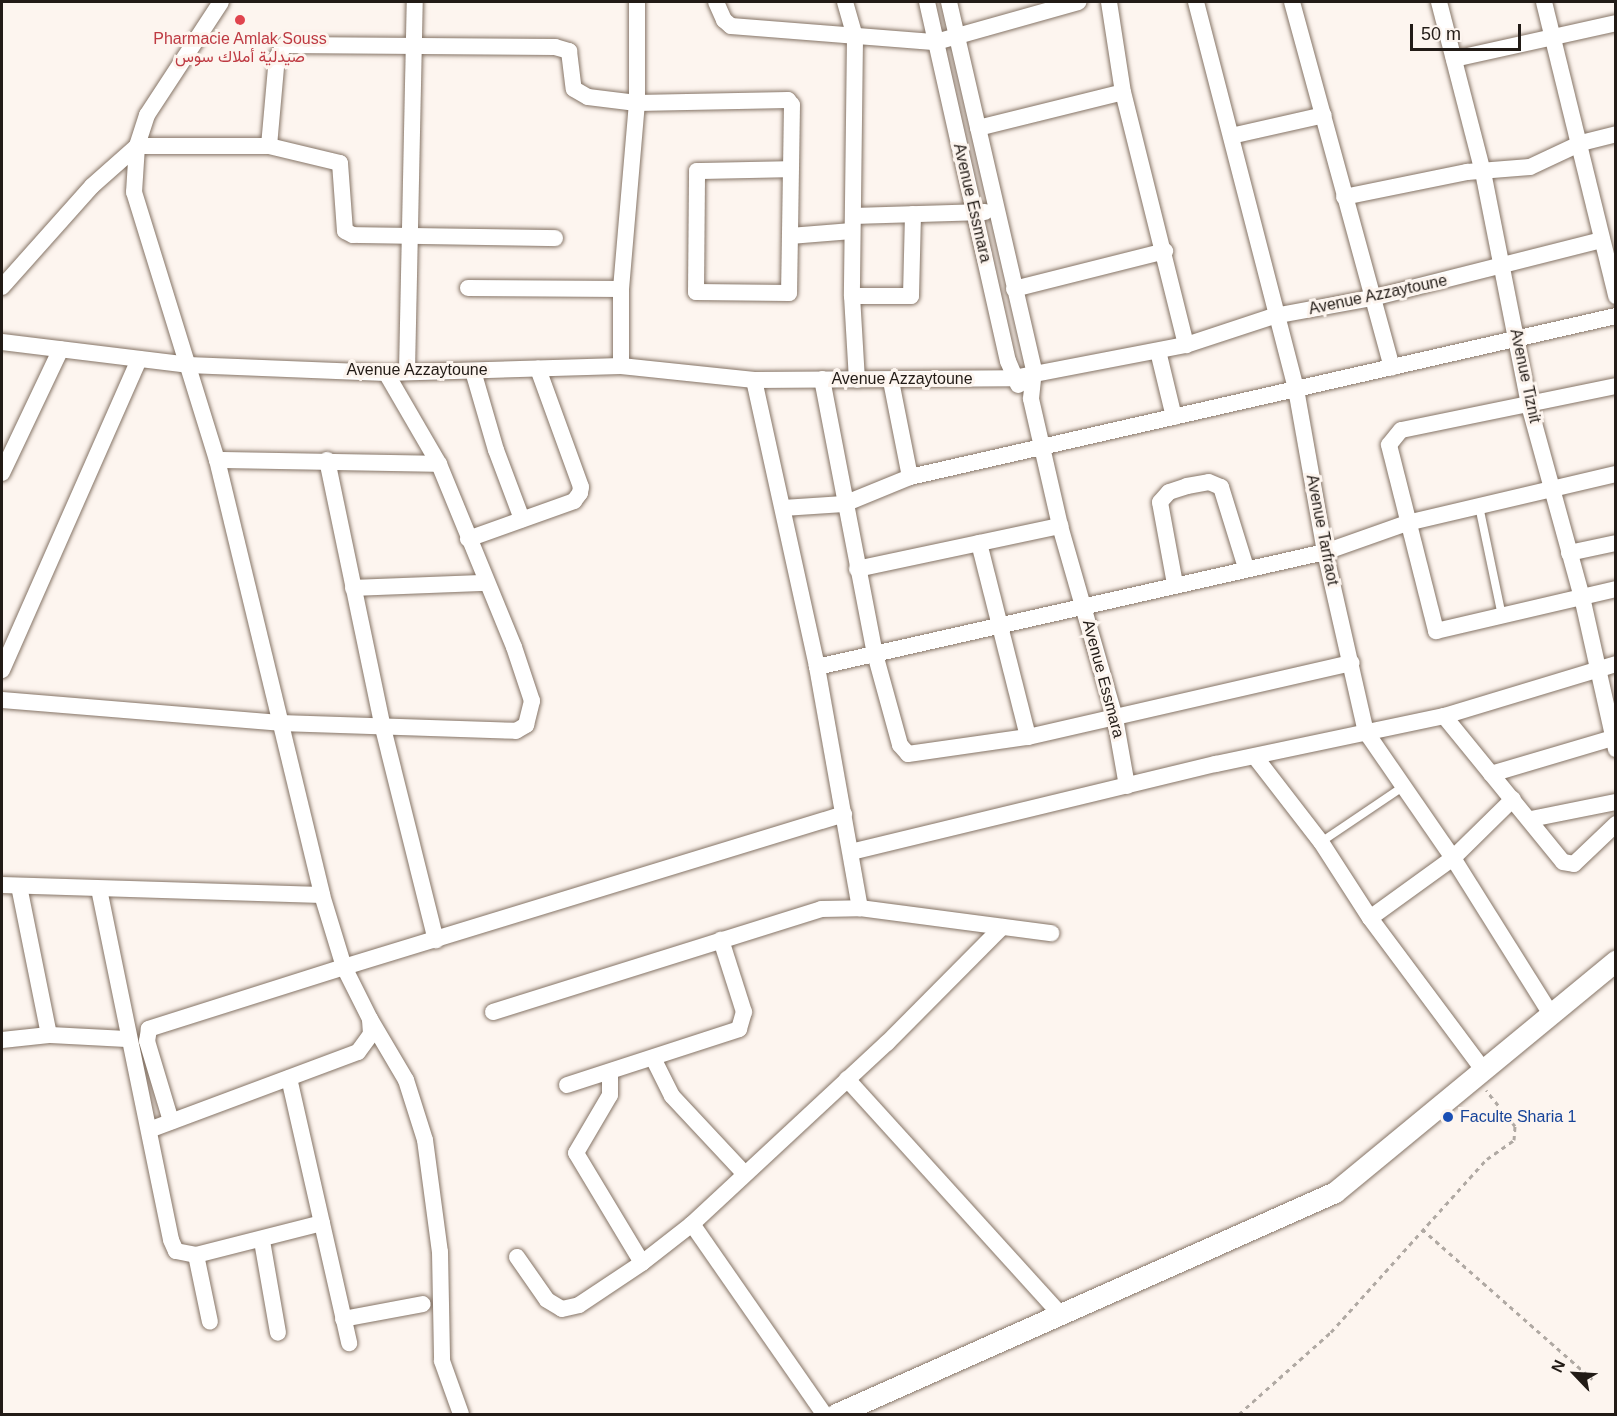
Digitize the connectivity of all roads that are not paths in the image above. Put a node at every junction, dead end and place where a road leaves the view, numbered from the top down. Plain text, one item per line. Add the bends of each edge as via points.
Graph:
1 (221, 2) edge
2 (415, 2) edge
3 (637, 2) edge
4 (716, 2) edge
5 (845, 2) edge
6 (927, 2) edge
7 (949, 2) edge
8 (1078, 2) edge
9 (1109, 2) edge
10 (1196, 2) edge
11 (1292, 2) edge
12 (1439, 2) edge
13 (1544, 2) edge
14 (1616, 22) edge
15 (1552, 34) junction
16 (958, 37) junction
17 (855, 38) junction
18 (936, 42) junction
19 (415, 47) junction
20 (1454, 59) junction
21 (1123, 92) junction
22 (637, 103) junction
23 (1324, 115) junction
24 (978, 128) junction
25 (1616, 134) edge
26 (1231, 136) junction
27 (1581, 143) junction
28 (137, 146) junction
29 (269, 146) junction
30 (790, 169) junction
31 (1483, 172) junction
32 (1344, 197) junction
33 (997, 211) junction
34 (974, 212) junction
35 (913, 214) junction
36 (853, 224) junction
37 (411, 234) junction
38 (790, 236) junction
39 (555, 238) dead end
40 (1601, 240) junction
41 (1165, 251) junction
42 (1502, 268) junction
43 (2, 287) edge
44 (468, 288) dead end
45 (621, 289) junction
46 (1014, 289) junction
47 (1615, 290) edge
48 (852, 296) junction
49 (1372, 298) junction
50 (1274, 316) junction
51 (1616, 316) edge
52 (1517, 337) junction
53 (2, 341) edge
54 (1186, 345) junction
55 (61, 349) junction
56 (1158, 351) junction
57 (139, 360) junction
58 (188, 365) junction
59 (621, 366) junction
60 (1392, 368) junction
61 (538, 369) junction
62 (407, 371) junction
63 (473, 371) junction
64 (386, 373) junction
65 (1035, 376) junction
66 (1014, 378) junction
67 (822, 379) junction
68 (754, 380) junction
69 (858, 380) junction
70 (891, 381) junction
71 (1616, 386) edge
72 (1296, 389) junction
73 (1031, 399) junction
74 (1529, 405) junction
75 (1174, 417) junction
76 (1044, 449) junction
77 (217, 460) junction
78 (327, 460) junction
79 (439, 464) junction
80 (2, 473) edge
81 (1616, 474) edge
82 (910, 477) junction
83 (1550, 488) junction
84 (844, 504) junction
85 (1479, 506) junction
86 (783, 508) junction
87 (522, 519) junction
88 (1407, 524) junction
89 (1060, 526) junction
90 (468, 539) junction
91 (979, 543) junction
92 (1616, 543) edge
93 (1325, 552) junction
94 (1569, 553) junction
95 (1246, 568) junction
96 (857, 569) junction
97 (486, 583) junction
98 (1175, 584) junction
99 (353, 588) junction
100 (1616, 589) edge
101 (1582, 597) junction
102 (1083, 605) junction
103 (1502, 617) junction
104 (1000, 626) junction
105 (875, 654) junction
106 (1352, 663) junction
107 (1608, 666) edge
108 (818, 667) junction
109 (2, 670) edge
110 (2, 700) edge
111 (1444, 716) junction
112 (1115, 718) junction
113 (280, 723) junction
114 (382, 724) junction
115 (1366, 732) junction
116 (1029, 737) junction
117 (1615, 741) edge
118 (1256, 758) junction
119 (1491, 774) junction
120 (1127, 786) junction
121 (1404, 786) junction
122 (1513, 799) junction
123 (1616, 802) edge
124 (843, 814) junction
125 (1531, 819) junction
126 (1616, 824) edge
127 (1321, 842) junction
128 (851, 852) junction
129 (1453, 858) junction
130 (2, 885) edge
131 (19, 886) junction
132 (99, 889) junction
133 (322, 895) junction
134 (860, 908) junction
135 (1370, 918) junction
136 (1002, 927) junction
137 (1051, 933) dead end
138 (436, 940) junction
139 (721, 940) junction
140 (1616, 960) edge
141 (344, 967) junction
142 (493, 1012) dead end
143 (1551, 1014) junction
144 (370, 1019) junction
145 (50, 1035) junction
146 (128, 1039) junction
147 (2, 1040) edge
148 (653, 1058) junction
149 (610, 1072) junction
150 (1480, 1075) junction
151 (289, 1078) junction
152 (847, 1079) junction
153 (567, 1085) dead end
154 (171, 1121) junction
155 (149, 1130) junction
156 (744, 1173) junction
157 (322, 1223) junction
158 (692, 1224) junction
159 (262, 1241) junction
160 (196, 1255) junction
161 (517, 1257) dead end
162 (642, 1263) junction
163 (423, 1304) dead end
164 (1062, 1316) junction
165 (343, 1319) junction
166 (210, 1322) dead end
167 (278, 1333) dead end
168 (349, 1343) dead end
169 (461, 1414) edge
170 (824, 1414) edge
171 (836, 1414) edge

1 - 28 street via 147,116
2 - 19 street
3 - 22 street
4 - 17 street via 731,26
5 - 17 street
6 - 18 street, Avenue Essmara
7 - 16 street, Avenue Essmara
8 - 16 street
9 - 21 street
10 - 26 street, Avenue Tarfraot
11 - 23 street
12 - 20 street, Avenue Tiznit
13 - 15 street
14 - 15 street
15 - 20 street
15 - 27 street
16 - 18 street
16 - 24 street, Avenue Essmara
17 - 18 street
17 - 36 street
18 - 34 street, Avenue Essmara
19 - 22 street via 563,48 572,56 577,93
19 - 29 street via 285,45 278,57
19 - 37 street
20 - 31 street, Avenue Tiznit
21 - 24 street
21 - 41 street
22 - 30 street via 788,100 792,105
22 - 45 street
23 - 26 street
23 - 32 street
24 - 33 street, Avenue Essmara
25 - 27 street
26 - 50 street, Avenue Tarfraot
27 - 31 street via 1530,167
27 - 40 street
28 - 29 street
28 - 43 street via 92,186
28 - 58 street via 134,192
29 - 37 street via 343,165 345,231 349,234
30 - 38 street
30 - 38 street via 697,171 696,292 789,293
31 - 32 street
31 - 42 street, Avenue Tiznit
32 - 49 street
33 - 34 street
33 - 46 street, Avenue Essmara
34 - 35 street
34 - 66 street, Avenue Essmara
35 - 36 street
35 - 48 street via 911,296
36 - 38 street
36 - 48 street
37 - 39 street
37 - 62 street
40 - 42 street, Avenue Azzaytoune
40 - 47 street
41 - 46 street
41 - 54 street
42 - 49 street, Avenue Azzaytoune
42 - 52 street, Avenue Tiznit
44 - 45 street
45 - 59 street
46 - 65 street, Avenue Essmara
48 - 69 street
49 - 50 street, Avenue Azzaytoune
49 - 60 street
50 - 54 street, Avenue Azzaytoune
50 - 72 street, Avenue Tarfraot
51 - 52 street
52 - 60 street
52 - 74 street, Avenue Tiznit
53 - 55 street, Avenue Azzaytoune
54 - 56 street, Avenue Azzaytoune
55 - 57 street, Avenue Azzaytoune
55 - 80 street
56 - 65 street, Avenue Azzaytoune
56 - 75 street
57 - 58 street, Avenue Azzaytoune
57 - 109 street
58 - 64 street, Avenue Azzaytoune
58 - 77 street
59 - 61 street, Avenue Azzaytoune
59 - 68 street, Avenue Azzaytoune
60 - 72 street
61 - 63 street, Avenue Azzaytoune
61 - 87 street via 581,487 574,501
62 - 63 street, Avenue Azzaytoune
62 - 64 street, Avenue Azzaytoune
63 - 87 street
64 - 79 street
65 - 66 street, Avenue Azzaytoune
65 - 73 street, Avenue Essmara
66 - 70 street, Avenue Azzaytoune
66 - 73 street, Avenue Essmara
67 - 68 street, Avenue Azzaytoune
67 - 69 street, Avenue Azzaytoune
67 - 84 street
68 - 86 street
69 - 70 street, Avenue Azzaytoune
70 - 82 street
71 - 74 street
72 - 75 street
72 - 93 street, Avenue Tarfraot
73 - 76 street, Avenue Essmara
74 - 83 street, Avenue Tiznit
74 - 88 street via 1395,434 1389,445
75 - 76 street
76 - 82 street
76 - 89 street, Avenue Essmara
77 - 78 street
77 - 113 street
78 - 79 street
78 - 99 street
79 - 90 street
81 - 83 street
82 - 84 street
83 - 85 street
83 - 94 street, Avenue Tiznit
84 - 86 street
84 - 96 street
85 - 88 street
85 - 103 lane
86 - 108 street
87 - 90 street
88 - 93 street
88 - 103 street via 1436,631
89 - 91 street
89 - 102 street, Avenue Essmara
90 - 97 street
91 - 96 street
91 - 104 street
92 - 94 street
93 - 95 street
93 - 106 street, Avenue Tarfraot
94 - 101 street, Avenue Tiznit
95 - 98 street
95 - 98 street via 1221,488 1209,482 1187,486 1169,492 1160,502
96 - 105 street
97 - 99 street
97 - 114 street via 527,681 532,701 526,725 516,731
98 - 102 street
99 - 114 street
100 - 101 street
101 - 103 street
101 - 107 street, Avenue Tiznit
102 - 104 street
102 - 112 street, Avenue Essmara
104 - 105 street
104 - 116 street
105 - 108 street
105 - 116 street via 900,745 908,754
106 - 112 street
106 - 115 street, Avenue Tarfraot
107 - 111 street
107 - 117 street, Avenue Tiznit
108 - 124 street
110 - 113 street
111 - 115 street
111 - 119 street
112 - 116 street
112 - 120 street, Avenue Essmara
113 - 114 street
113 - 133 street
114 - 138 street
115 - 118 street
115 - 121 street, Avenue Tarfraot
117 - 119 street
118 - 120 street
118 - 127 street
119 - 122 street
120 - 128 street
121 - 127 lane
121 - 129 street, Avenue Tarfraot
122 - 125 street
122 - 129 street
123 - 125 street
124 - 128 street
124 - 138 street
125 - 126 street via 1567,864 1579,860
127 - 135 street
128 - 134 street
129 - 135 street
129 - 143 street, Avenue Tarfraot
130 - 131 street
131 - 132 street
131 - 145 street
132 - 133 street
132 - 146 street
133 - 141 street
134 - 136 street
134 - 139 street via 808,912
135 - 150 street
136 - 137 street
136 - 152 street
138 - 141 street
139 - 142 street
139 - 148 street via 744,1012 741,1026 732,1033
140 - 143 street
141 - 144 street
141 - 154 street via 149,1029 147,1041
143 - 150 street
144 - 151 street via 371,1034 358,1052
144 - 169 street via 406,1080 425,1140 439,1242 442,1361
145 - 146 street
145 - 147 street
146 - 155 street
148 - 149 street
148 - 156 street via 668,1091
149 - 153 street
149 - 162 street via 610,1095 578,1146 577,1157
150 - 164 street via 1335,1192
151 - 154 street
151 - 157 street
152 - 156 street
152 - 164 street
154 - 155 street
155 - 160 street via 171,1240 182,1255
156 - 158 street
157 - 159 street
157 - 165 street
158 - 162 street
158 - 170 street
159 - 160 street
159 - 167 street
160 - 166 street
161 - 162 street via 547,1300 562,1309 579,1305
163 - 165 street
164 - 171 street
165 - 168 street

